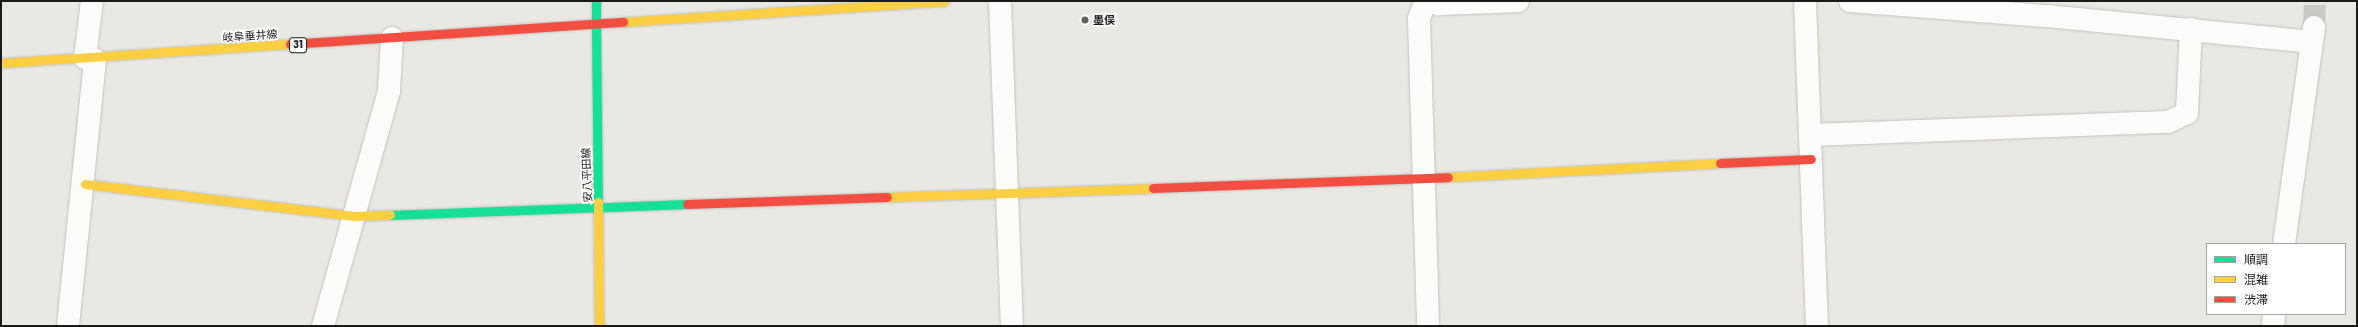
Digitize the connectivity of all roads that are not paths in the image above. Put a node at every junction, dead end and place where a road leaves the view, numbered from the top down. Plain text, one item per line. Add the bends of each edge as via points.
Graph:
1 (92, 1) edge
2 (596, 1) edge
3 (944, 1) edge
4 (1000, 1) edge
5 (1426, 1) edge
6 (1432, 1) edge
7 (1518, 1) edge
8 (1805, 1) edge
9 (1850, 1) edge
10 (861, 4) edge
11 (596, 23) junction
12 (2191, 29) junction
13 (392, 38) junction
14 (90, 58) junction
15 (1, 63) edge
16 (1810, 135) junction
17 (1811, 159) junction
18 (1424, 178) junction
19 (85, 184) junction
20 (1008, 193) junction
21 (600, 209) junction
22 (354, 216) junction
23 (2284, 243) edge
24 (2274, 315) edge
25 (68, 326) edge
26 (323, 326) edge
27 (599, 326) edge
28 (1012, 326) edge
29 (1428, 326) edge
30 (1817, 326) edge
31 (2273, 326) edge

1 - 14 street
2 - 11 street, 安八平田線
3 - 10 street, 岐阜垂井線
4 - 20 street
5 - 18 street via 1419,18
6 - 7 street via 1438,4
8 - 16 street
9 - 12 street
10 - 11 street, 岐阜垂井線
11 - 13 street, 岐阜垂井線 / 31
11 - 21 street, 安八平田線
12 - 16 street via 2187,113 2168,122
12 - 23 street via 2312,34
13 - 14 street, 岐阜垂井線 / 31
13 - 22 street via 389,91
14 - 15 street, 岐阜垂井線 / 31
14 - 19 street
16 - 17 street
17 - 18 street
17 - 30 street
18 - 20 street
18 - 29 street
19 - 22 street
19 - 25 street
20 - 21 street
20 - 28 street
21 - 22 street
21 - 27 street, 安八平田線
22 - 26 street
24 - 31 street

